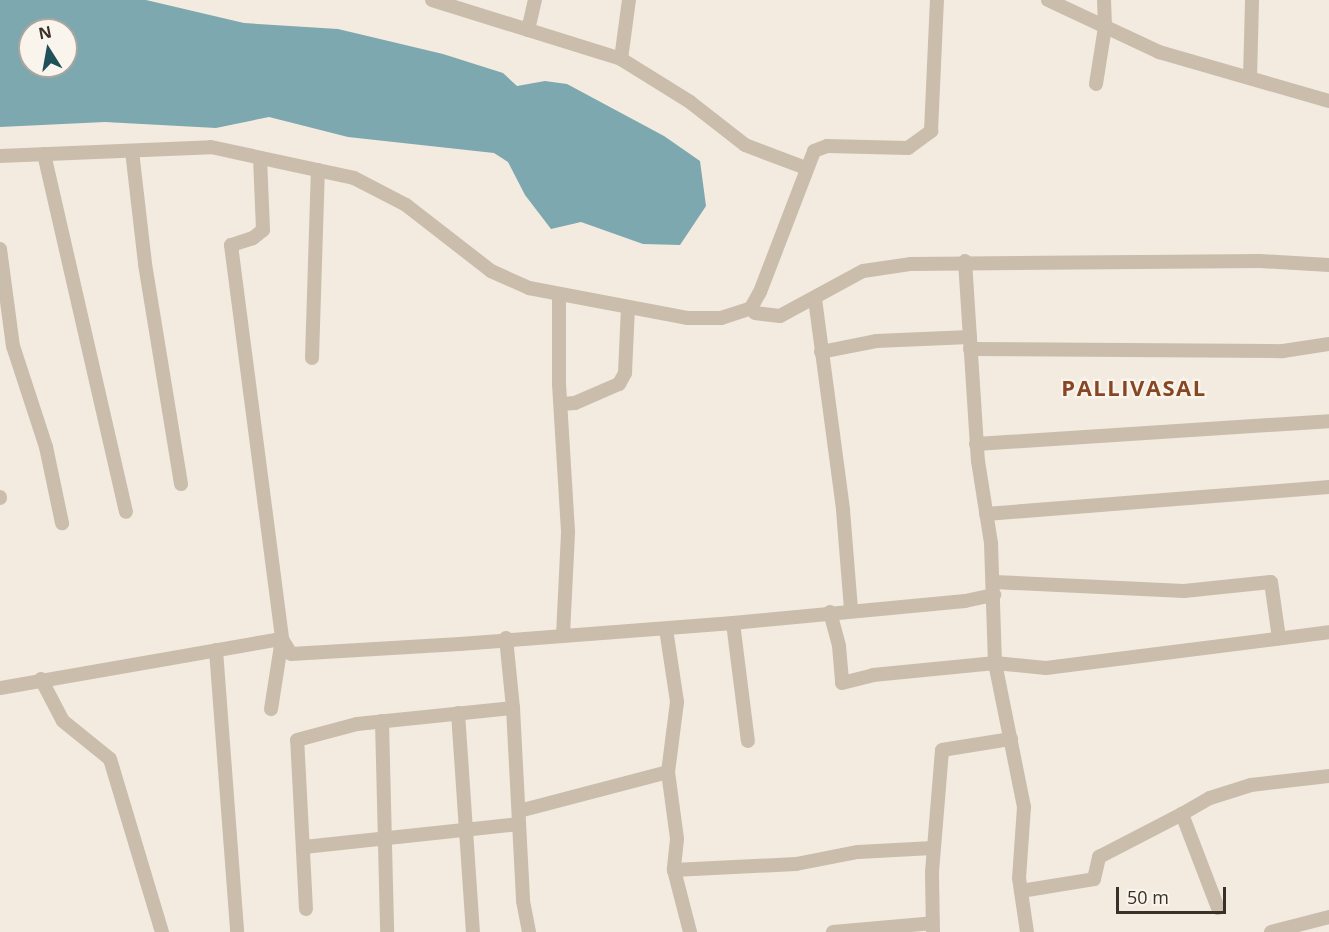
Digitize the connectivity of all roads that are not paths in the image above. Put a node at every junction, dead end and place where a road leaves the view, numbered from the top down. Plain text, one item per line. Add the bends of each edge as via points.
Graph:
1 (432, 0) edge
2 (535, 0) edge
3 (629, 0) edge
4 (937, 0) edge
5 (1048, 0) edge
6 (1104, 0) edge
7 (1252, 0) edge
8 (478, 7) edge
9 (1105, 27) junction
10 (528, 30) junction
11 (621, 59) junction
12 (1250, 78) junction
13 (1096, 84) dead end
14 (1329, 101) edge
15 (132, 151) junction
16 (44, 154) junction
17 (0, 156) edge
18 (260, 158) junction
19 (806, 168) junction
20 (318, 170) junction
21 (0, 249) edge
22 (965, 261) junction
23 (1329, 265) edge
24 (559, 297) junction
25 (815, 299) junction
26 (628, 307) junction
27 (751, 308) junction
28 (970, 343) junction
29 (1329, 344) edge
30 (821, 352) junction
31 (312, 358) dead end
32 (561, 404) junction
33 (1329, 421) edge
34 (976, 444) junction
35 (181, 484) dead end
36 (1329, 488) edge
37 (126, 512) dead end
38 (986, 514) junction
39 (62, 523) dead end
40 (994, 588) junction
41 (851, 610) junction
42 (830, 612) junction
43 (732, 623) junction
44 (666, 629) junction
45 (1329, 632) edge
46 (563, 635) junction
47 (506, 638) junction
48 (1279, 638) junction
49 (282, 639) junction
50 (216, 650) junction
51 (995, 663) junction
52 (41, 679) junction
53 (0, 688) edge
54 (513, 708) junction
55 (271, 709) dead end
56 (458, 713) junction
57 (382, 722) junction
58 (1011, 739) junction
59 (748, 741) dead end
60 (668, 772) junction
61 (1329, 776) edge
62 (1182, 814) junction
63 (519, 818) junction
64 (465, 828) junction
65 (386, 838) junction
66 (304, 847) junction
67 (933, 848) junction
68 (674, 870) junction
69 (1021, 891) junction
70 (1218, 908) dead end
71 (306, 909) dead end
72 (1329, 917) edge
73 (933, 928) edge
74 (162, 932) edge
75 (237, 932) edge
76 (387, 932) edge
77 (473, 932) edge
78 (529, 932) edge
79 (690, 932) edge
80 (833, 932) edge
81 (1027, 932) edge
82 (1271, 932) edge

1 - 8 street
2 - 10 street
3 - 11 street
4 - 19 street via 932,131 908,147 827,147 814,151
5 - 9 street
6 - 9 street
7 - 12 street
8 - 10 street
9 - 12 street via 1159,52
9 - 13 street
10 - 11 street
11 - 19 street via 690,102 745,145
12 - 14 street
15 - 16 street
15 - 18 street via 211,147
15 - 35 street via 145,264
16 - 17 street
16 - 37 street
18 - 20 street
18 - 49 street via 263,230 231,245
19 - 27 street via 773,266
20 - 24 street via 354,178 406,205 491,271
20 - 31 street
21 - 39 street via 13,346 46,447
22 - 23 street via 1260,261
22 - 25 street via 863,271
22 - 28 street
24 - 26 street
24 - 32 street
25 - 27 street via 780,316 755,314
25 - 30 street
26 - 27 street via 699,318 722,318
26 - 32 street via 625,373 619,384 581,401
28 - 29 street via 1283,351
28 - 30 street via 876,341
28 - 34 street
30 - 41 street via 843,510
32 - 46 street via 568,533
33 - 34 street
34 - 38 street
36 - 38 street
38 - 40 street
40 - 41 street via 964,601
40 - 48 street via 1184,591 1271,582
40 - 51 street
41 - 42 street
42 - 43 street
42 - 51 street via 839,646 842,683 873,675
43 - 44 street
43 - 59 street
44 - 46 street
44 - 60 street via 677,702
45 - 48 street
46 - 47 street
47 - 49 street via 291,654
47 - 54 street
48 - 51 street via 1046,668
49 - 50 street
49 - 55 street
50 - 52 street via 134,667
50 - 75 street
51 - 58 street
52 - 53 street
52 - 74 street via 63,721 110,759
54 - 56 street
54 - 63 street
56 - 57 street
56 - 64 street
57 - 65 street
57 - 66 street via 297,740
58 - 67 street via 942,750
58 - 69 street via 1023,807
60 - 63 street
60 - 68 street via 676,839
61 - 62 street via 1251,785 1210,798
62 - 69 street via 1100,857 1094,879
62 - 70 street
63 - 64 street
63 - 78 street via 523,901
64 - 65 street
64 - 77 street
65 - 66 street
65 - 76 street
66 - 71 street
67 - 68 street via 858,852 796,864
67 - 73 street
68 - 79 street
69 - 81 street
72 - 82 street
73 - 80 street

